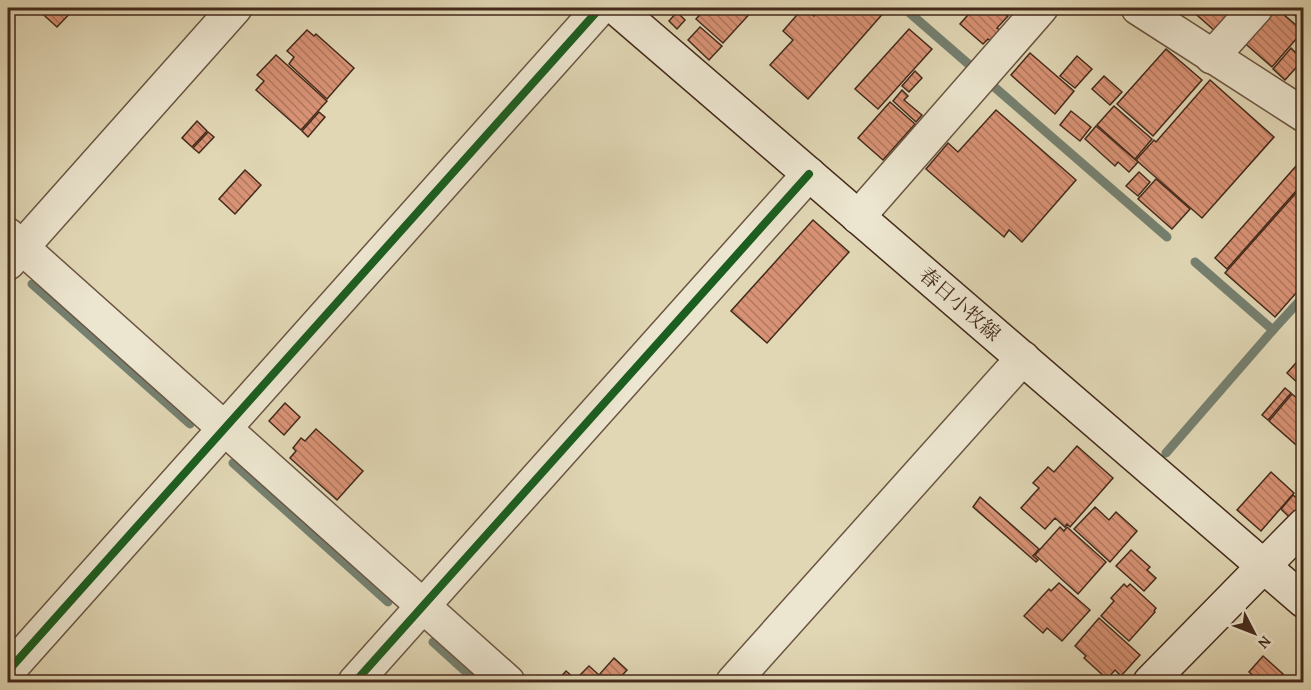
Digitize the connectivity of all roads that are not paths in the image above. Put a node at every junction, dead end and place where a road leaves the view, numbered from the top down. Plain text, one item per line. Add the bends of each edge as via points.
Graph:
1 (235, 8) edge
2 (600, 8) edge
3 (616, 8) edge
4 (1041, 8) edge
5 (1138, 8) edge
6 (1256, 8) edge
7 (1212, 57) junction
8 (1304, 116) edge
9 (809, 174) junction
10 (858, 217) junction
11 (12, 248) edge
12 (1023, 358) junction
13 (224, 429) junction
14 (1304, 525) edge
15 (1263, 566) junction
16 (1304, 602) edge
17 (422, 606) junction
18 (8, 671) edge
19 (355, 682) edge
20 (508, 682) edge
21 (733, 682) edge
22 (1150, 682) edge

1 - 11 street
2 - 13 street
3 - 9 street, 春日小牧線
4 - 10 street
5 - 7 street
6 - 7 street
7 - 8 street
9 - 10 street, 春日小牧線
9 - 17 street
10 - 12 street, 春日小牧線
11 - 13 street
12 - 15 street, 春日小牧線
12 - 21 street
13 - 17 street
13 - 18 street
14 - 15 street
15 - 16 street, 春日小牧線
15 - 22 street
17 - 19 street
17 - 20 street

